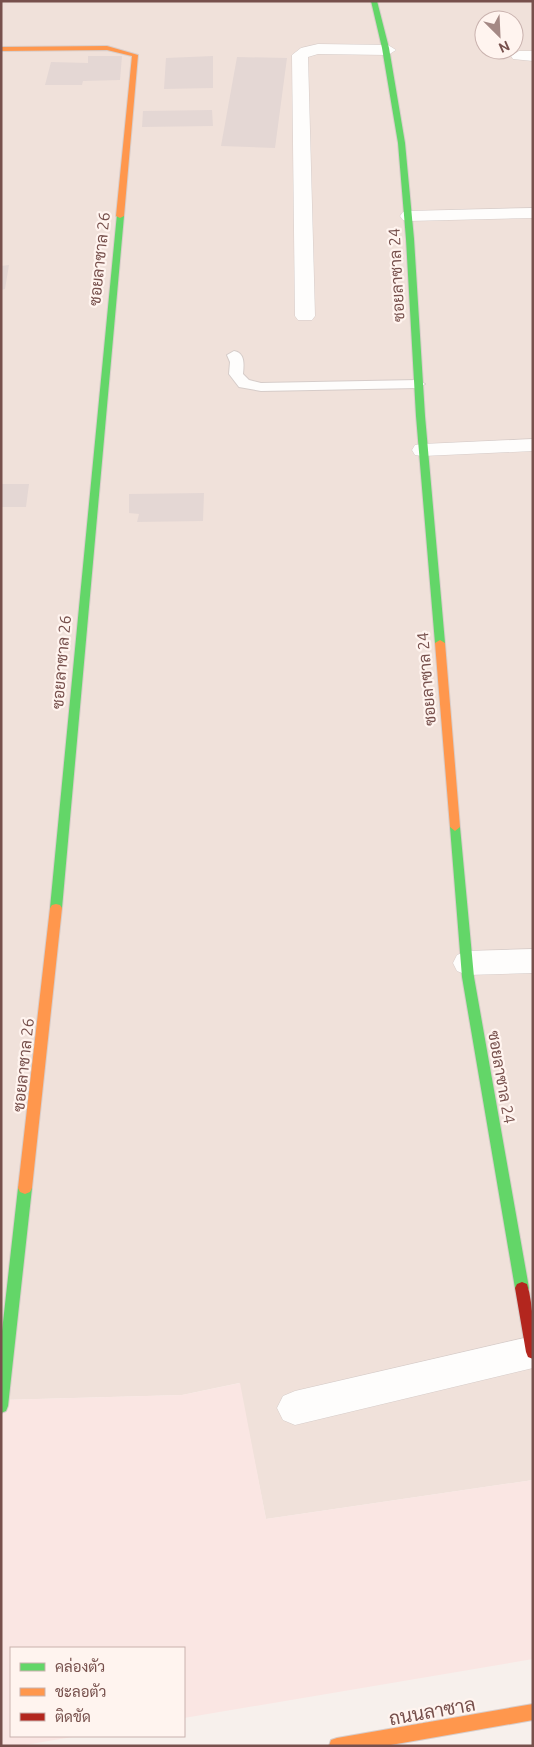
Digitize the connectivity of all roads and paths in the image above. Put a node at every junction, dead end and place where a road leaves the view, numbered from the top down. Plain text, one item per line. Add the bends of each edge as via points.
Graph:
1 (374, 1) edge
2 (1, 50) edge
3 (388, 50) junction
4 (533, 213) edge
5 (409, 216) junction
6 (305, 316) dead end
7 (234, 355) dead end
8 (418, 384) junction
9 (533, 445) edge
10 (423, 450) junction
11 (533, 961) edge
12 (466, 963) junction
13 (528, 1292) edge
14 (533, 1352) edge
15 (1, 1406) edge
16 (295, 1408) dead end
17 (533, 1712) edge
18 (337, 1746) edge

1 - 3 street, ซอยลาซาล 24
2 - 15 street, ซอยลาซาล 26 via 107,48 135,55 52,947
3 - 5 street, ซอยลาซาล 24
3 - 6 street via 318,49 300,55
4 - 5 street
5 - 8 street, ซอยลาซาล 24
7 - 8 lane via 236,374 244,384 261,387
8 - 10 street, ซอยลาซาล 24
9 - 10 street
10 - 12 street, ซอยลาซาล 24
11 - 12 street
12 - 13 street, ซอยลาซาล 24
13 - 14 street, ซอยลาซาล 24
14 - 16 street
17 - 18 street, ถนนลาซาล

